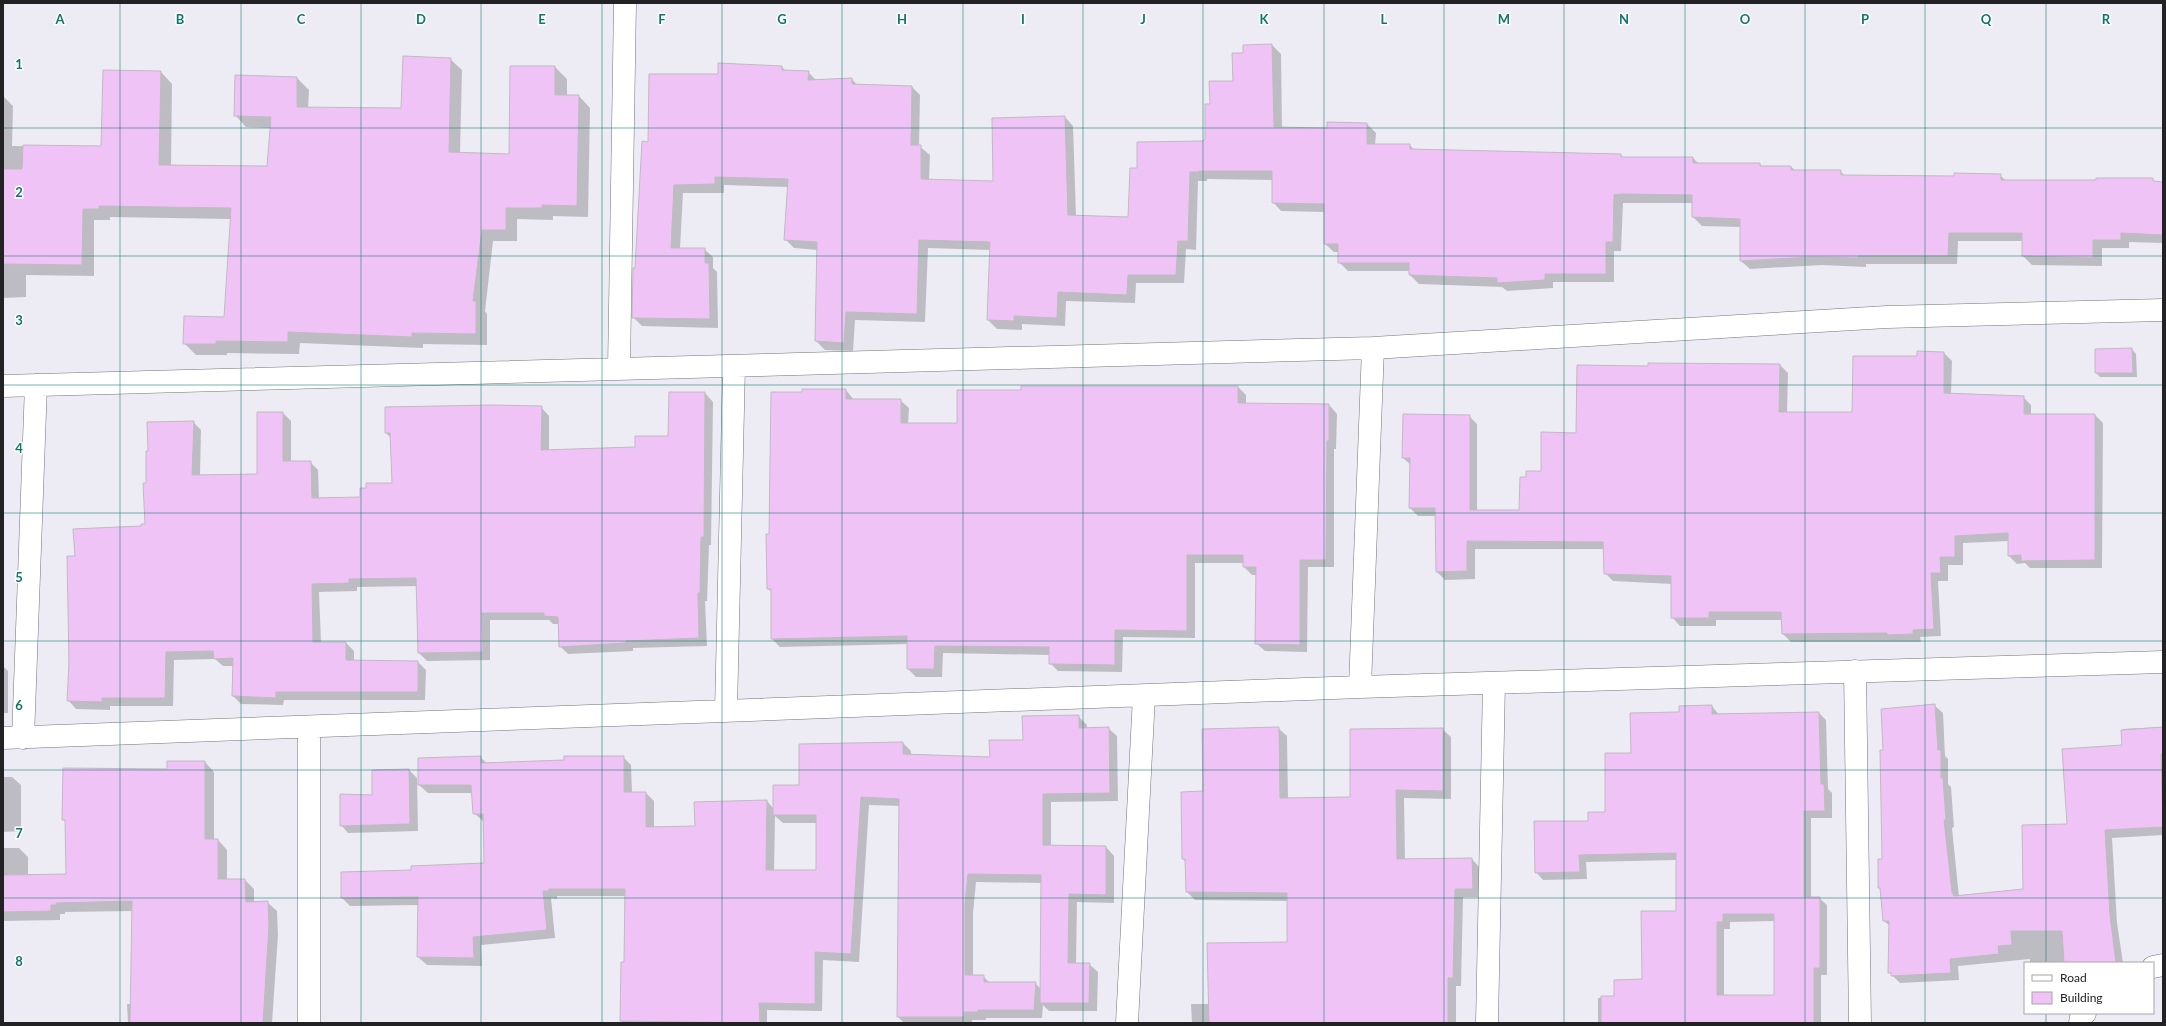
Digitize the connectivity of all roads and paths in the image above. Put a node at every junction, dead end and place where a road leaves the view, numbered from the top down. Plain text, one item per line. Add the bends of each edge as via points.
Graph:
1 (625, 3) edge
2 (2163, 310) edge
3 (1373, 348) junction
4 (734, 366) junction
5 (619, 368) junction
6 (36, 385) junction
7 (3, 386) edge
8 (2163, 662) edge
9 (1855, 672) junction
10 (1494, 683) junction
11 (1360, 688) junction
12 (1144, 696) junction
13 (726, 711) junction
14 (309, 727) junction
15 (13, 738) edge
16 (2084, 1014) edge
17 (310, 1023) edge
18 (1127, 1023) edge
19 (1487, 1023) edge
20 (1860, 1023) edge
21 (2080, 1023) edge

1 - 5 street
2 - 3 street via 1887,317
3 - 4 street
3 - 11 street
4 - 5 street
4 - 13 street
5 - 6 street
6 - 7 street
6 - 15 street
8 - 9 street
9 - 10 street
9 - 20 street
10 - 11 street
10 - 19 street
11 - 12 street
12 - 13 street
12 - 18 street
13 - 14 street
14 - 15 street
14 - 17 street
16 - 21 street

